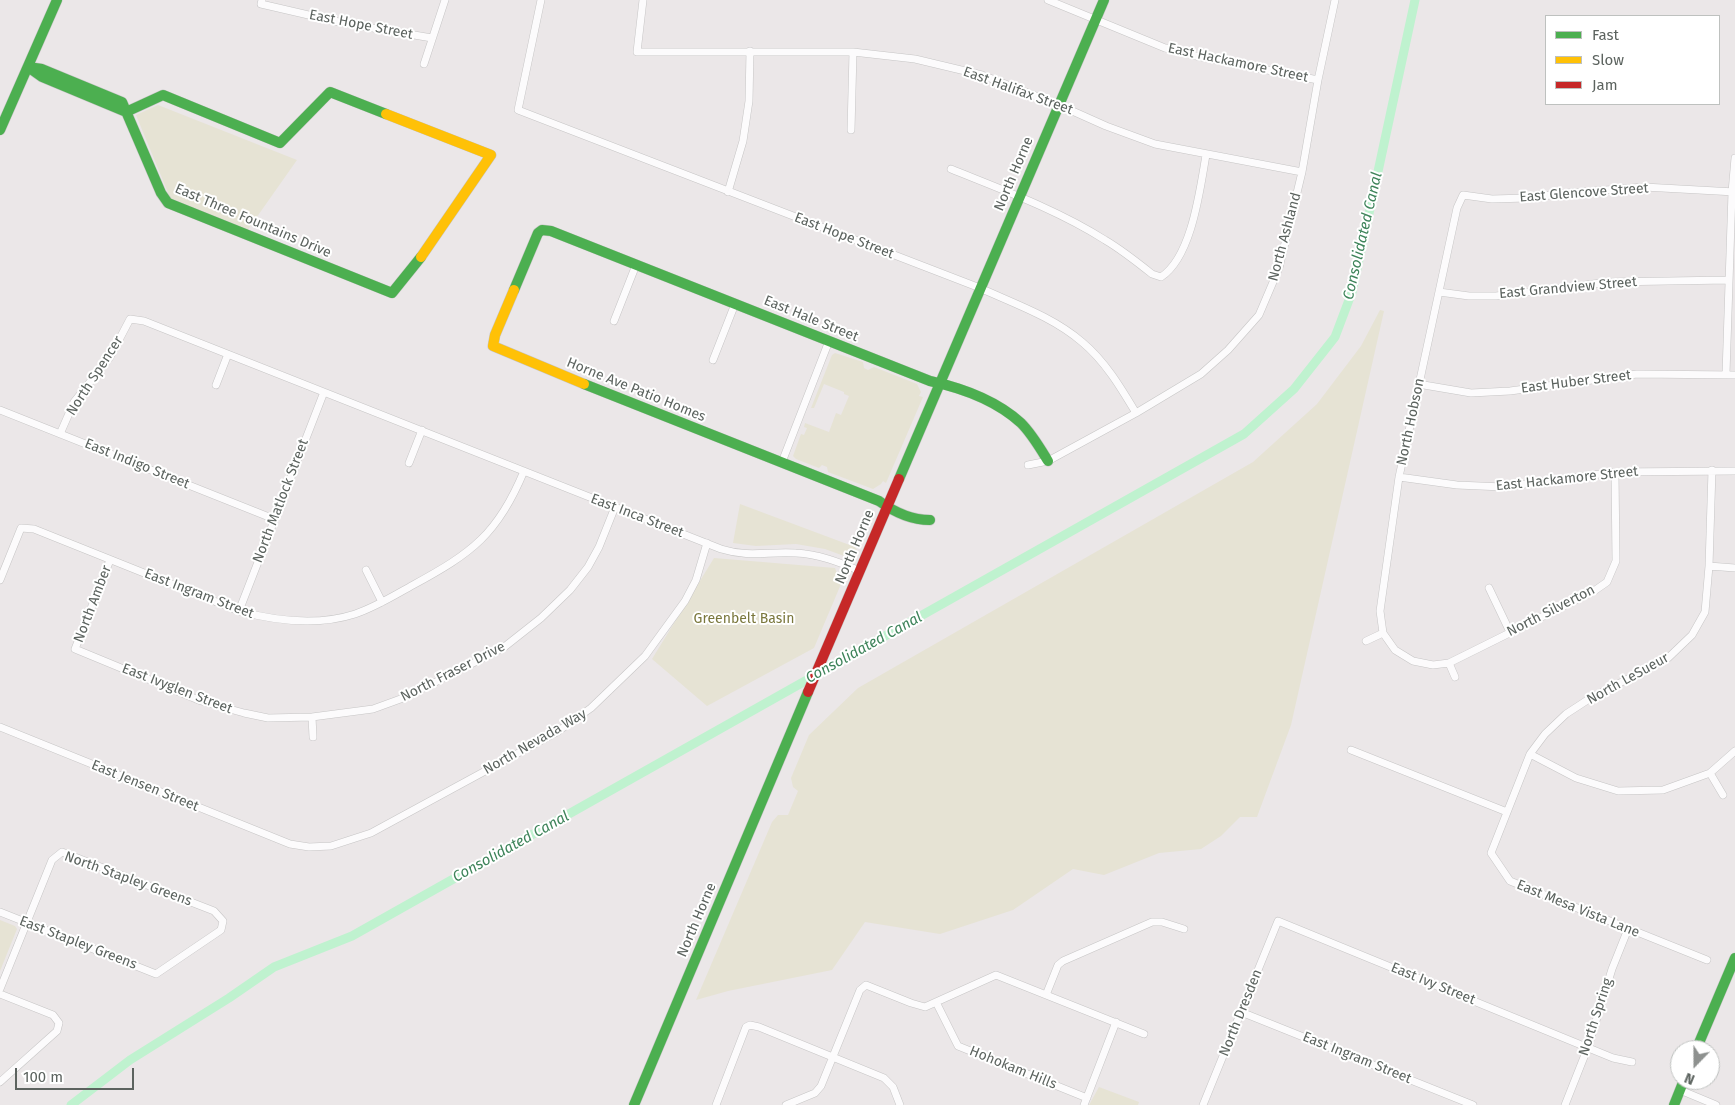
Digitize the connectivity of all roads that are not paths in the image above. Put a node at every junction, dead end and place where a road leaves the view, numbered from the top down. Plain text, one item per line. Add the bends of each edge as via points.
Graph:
1 (57, 0) edge
2 (445, 0) edge
3 (541, 0) edge
4 (642, 0) edge
5 (1048, 0) edge
6 (1104, 0) edge
7 (1335, 0) edge
8 (261, 2) edge
9 (1096, 19) junction
10 (432, 38) junction
11 (750, 51) junction
12 (853, 52) junction
13 (424, 64) dead end
14 (28, 68) junction
15 (1318, 80) junction
16 (1059, 105) junction
17 (126, 112) junction
18 (0, 130) edge
19 (850, 130) dead end
20 (1206, 155) junction
21 (1735, 158) edge
22 (951, 169) dead end
23 (1302, 172) junction
24 (728, 192) junction
25 (1733, 192) edge
26 (1463, 195) joint
27 (1018, 197) junction
28 (542, 230) joint
29 (636, 265) junction
30 (1728, 280) junction
31 (980, 288) junction
32 (1439, 292) junction
33 (735, 304) junction
34 (130, 319) joint
35 (614, 321) dead end
36 (829, 341) junction
37 (228, 354) junction
38 (714, 360) dead end
39 (1726, 374) junction
40 (1735, 375) edge
41 (940, 383) junction
42 (1418, 384) junction
43 (216, 385) dead end
44 (324, 392) junction
45 (0, 410) edge
46 (1136, 413) junction
47 (422, 430) junction
48 (60, 434) junction
49 (782, 462) junction
50 (1048, 462) junction
51 (409, 463) dead end
52 (1028, 466) dead end
53 (1712, 470) junction
54 (524, 471) junction
55 (1735, 471) edge
56 (1614, 472) junction
57 (1399, 477) junction
58 (887, 507) junction
59 (615, 508) junction
60 (274, 518) junction
61 (930, 520) dead end
62 (707, 543) junction
63 (110, 560) junction
64 (1709, 566) junction
65 (1735, 568) edge
66 (366, 570) dead end
67 (860, 571) junction
68 (0, 580) edge
69 (1489, 588) dead end
70 (382, 602) junction
71 (239, 611) junction
72 (1510, 632) junction
73 (1383, 633) junction
74 (1366, 641) dead end
75 (75, 649) joint
76 (1449, 663) junction
77 (1455, 677) dead end
78 (312, 718) junction
79 (0, 727) edge
80 (313, 737) dead end
81 (1351, 750) dead end
82 (1735, 752) edge
83 (1530, 754) junction
84 (1710, 773) junction
85 (1723, 795) dead end
86 (1507, 812) junction
87 (290, 844) joint
88 (0, 912) edge
89 (1278, 921) joint
90 (26, 923) junction
91 (1184, 929) dead end
92 (1628, 929) junction
93 (1735, 958) edge
94 (1707, 960) dead end
95 (156, 974) joint
96 (0, 989) edge
97 (0, 994) edge
98 (1046, 995) junction
99 (936, 1002) junction
100 (1241, 1012) junction
101 (1116, 1022) junction
102 (1144, 1034) dead end
103 (1700, 1040) edge
104 (1588, 1047) junction
105 (832, 1057) junction
106 (1632, 1062) dead end
107 (0, 1082) edge
108 (1680, 1090) edge
109 (1690, 1090) edge
110 (1085, 1101) edge
111 (717, 1104) edge
112 (634, 1105) edge
113 (786, 1105) edge
114 (900, 1105) edge
115 (1203, 1105) edge
116 (1473, 1105) edge
117 (1565, 1105) edge
118 (1674, 1105) edge
119 (1716, 1105) edge

1 - 14 street
2 - 10 street
3 - 24 street, East Hope Street via 518,110
4 - 11 street, East Halifax Street via 637,52
5 - 9 street, East Hackamore Street
6 - 9 street, North Horne
7 - 15 street, North Ashland
8 - 10 street, East Hope Street via 343,24
9 - 15 street, East Hackamore Street via 1165,48
9 - 16 street, North Horne
10 - 13 street
11 - 12 street, East Halifax Street
11 - 24 street via 750,101 743,141
12 - 16 street, East Halifax Street via 916,59 982,75
12 - 19 street
14 - 17 street
14 - 18 street
15 - 23 street, North Ashland
16 - 20 street, East Halifax Street via 1155,144
16 - 27 street, North Horne
17 - 17 street, East Three Fountains Drive via 168,203 392,293 426,251 491,155 330,92 280,142 163,95
20 - 23 street, East Halifax Street
20 - 27 street via 1193,222 1180,254 1161,277 1078,224
21 - 25 street
22 - 27 street
23 - 46 street, North Ashland via 1279,268 1260,315 1201,374
24 - 31 street, East Hope Street
25 - 26 street, East Glencove Street via 1644,187 1527,198 1492,199
25 - 30 street
26 - 32 street, North Hobson via 1457,208
27 - 31 street, North Horne
28 - 29 street, East Hale Street
28 - 49 street, Horne Ave Patio Homes via 538,233 493,346
29 - 33 street, East Hale Street
29 - 35 street
30 - 32 street, East Grandview Street via 1609,282 1496,296
30 - 39 street
31 - 41 street, North Horne
31 - 46 street, East Hope Street via 1042,316 1083,342 1112,374
32 - 42 street, North Hobson
33 - 36 street, East Hale Street
33 - 38 street
34 - 37 street, East Inca Street via 144,321
34 - 48 street, North Spencer via 110,357 74,402
36 - 41 street, East Hale Street
36 - 49 street
37 - 43 street
37 - 44 street, East Inca Street
39 - 40 street, East Huber Street
39 - 42 street, East Huber Street via 1637,374 1510,391 1471,392
41 - 50 street, East Hale Street via 999,406 1028,430
41 - 58 street, North Horne
42 - 57 street, North Hobson
44 - 47 street, East Inca Street
44 - 60 street, North Matlock Street
45 - 48 street, East Indigo Street
46 - 50 street, North Ashland
47 - 51 street
47 - 54 street, East Inca Street
48 - 60 street, East Indigo Street
49 - 58 street, Horne Ave Patio Homes
50 - 52 street, North Ashland
53 - 55 street, East Hackamore Street
53 - 56 street, East Hackamore Street
53 - 64 street, North LeSueur
54 - 59 street, East Inca Street
54 - 70 street, East Ingram Street via 505,511 486,536 444,568
56 - 57 street, East Hackamore Street via 1504,487
56 - 72 street, North Silverton via 1616,561 1607,582
57 - 73 street, North Hobson via 1380,612
58 - 61 street, Horne Ave Patio Homes via 914,520
58 - 67 street, North Horne
59 - 62 street, East Inca Street
59 - 78 street, North Fraser Drive via 600,547 570,590 503,648 406,697 373,709
60 - 71 street, North Matlock Street
62 - 67 street, East Inca Street via 744,554 808,554
62 - 87 street, North Nevada Way via 696,580 684,601 645,656 591,708 557,732 371,833 331,846
63 - 68 street, East Ingram Street via 34,529 21,528
63 - 71 street, East Ingram Street
63 - 75 street, North Amber
64 - 65 street
64 - 83 street, North LeSueur via 1705,612 1692,635 1668,658 1566,714
66 - 70 street
67 - 112 street, North Horne
69 - 72 street
70 - 71 street, East Ingram Street via 354,614 313,621 258,617
72 - 76 street, North Silverton
73 - 74 street
73 - 76 street, North Silverton via 1395,650 1413,661 1433,666
75 - 78 street, East Ivyglen Street via 224,709 268,718
76 - 77 street
78 - 80 street
79 - 87 street, East Jensen Street
81 - 86 street
82 - 84 street
83 - 84 street via 1576,778 1618,791 1663,790
83 - 86 street, North LeSueur
84 - 85 street
86 - 92 street, East Mesa Vista Lane via 1491,853 1510,881
88 - 90 street, East Stapley Greens
89 - 100 street, North Dresden
89 - 104 street, East Ivy Street
90 - 95 street, East Stapley Greens
90 - 95 street, North Stapley Greens via 52,860 62,852 214,911 223,921 221,930
90 - 96 street, North Stapley Greens
91 - 98 street via 1152,922 1063,961 1058,965
92 - 94 street, East Mesa Vista Lane
92 - 104 street, North Spring
93 - 103 street
97 - 107 street via 54,1015 59,1023 57,1031
98 - 99 street via 996,975
98 - 101 street
99 - 105 street via 925,1007 866,985 860,990
99 - 110 street, Hohokam Hills via 958,1046
100 - 115 street, North Dresden
100 - 116 street, East Ingram Street
101 - 102 street
101 - 110 street, Hohokam Hills
104 - 106 street, East Ivy Street
104 - 117 street, North Spring
105 - 111 street via 750,1026 746,1028
105 - 113 street via 815,1093
105 - 114 street via 884,1078
108 - 118 street
109 - 119 street

